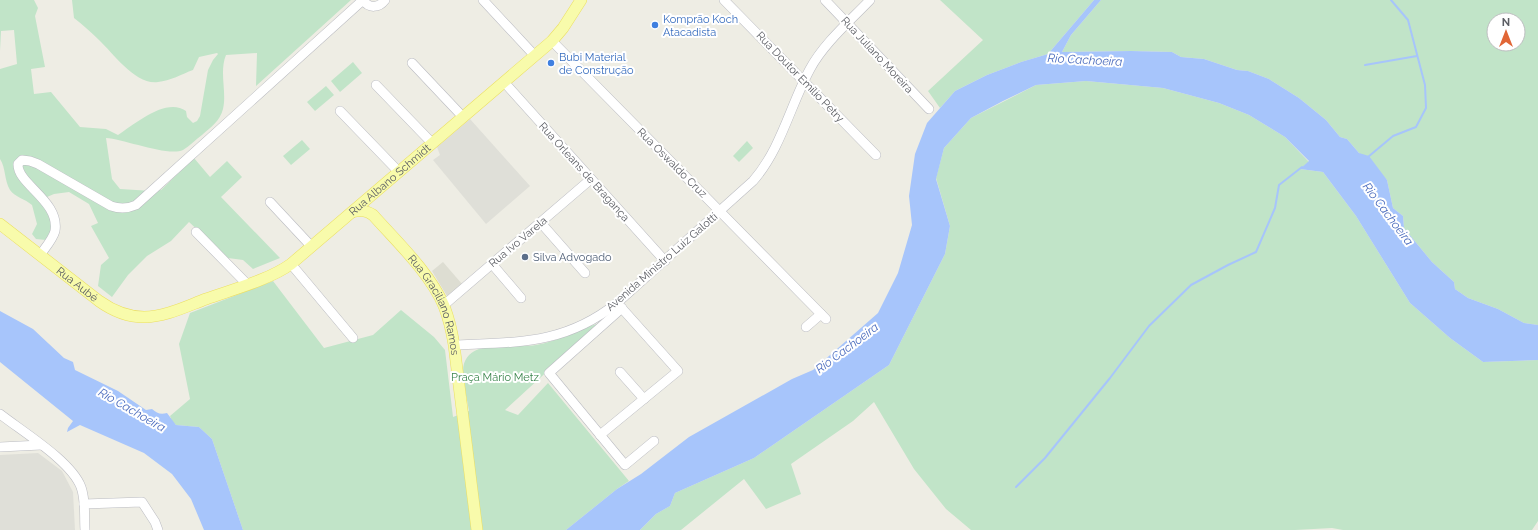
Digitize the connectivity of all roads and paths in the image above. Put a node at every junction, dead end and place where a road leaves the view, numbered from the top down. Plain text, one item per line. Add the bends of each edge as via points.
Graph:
1 (363, 0) edge
2 (385, 0) edge
3 (483, 0) edge
4 (724, 0) edge
5 (825, 0) edge
6 (870, 0) edge
7 (579, 2) edge
8 (848, 24) junction
9 (552, 42) junction
10 (536, 56) junction
11 (412, 63) dead end
12 (804, 81) junction
13 (504, 82) junction
14 (376, 85) dead end
15 (929, 109) dead end
16 (340, 111) dead end
17 (463, 117) junction
18 (432, 143) junction
19 (876, 155) dead end
20 (399, 172) junction
21 (591, 179) junction
22 (374, 193) junction
23 (270, 202) dead end
24 (720, 211) junction
25 (352, 212) junction
26 (373, 214) junction
27 (541, 222) junction
28 (0, 224) edge
29 (196, 232) dead end
30 (311, 246) junction
31 (40, 255) junction
32 (665, 261) junction
33 (290, 264) junction
34 (492, 264) junction
35 (584, 273) dead end
36 (247, 284) junction
37 (521, 298) dead end
38 (444, 305) junction
39 (620, 306) junction
40 (166, 313) joint
41 (806, 328) dead end
42 (353, 338) dead end
43 (454, 345) junction
44 (620, 372) dead end
45 (644, 399) junction
46 (0, 414) edge
47 (600, 435) junction
48 (654, 441) dead end
49 (41, 445) junction
50 (0, 447) edge
51 (84, 504) junction
52 (85, 530) edge
53 (158, 530) edge
54 (477, 530) edge

1 - 2 street via 373,6
1 - 31 street via 136,205 120,209 111,206 38,164 22,160 18,164 20,174 43,199 51,211 55,225 52,237
3 - 10 street
4 - 12 street, Rua Doutor Emílio Petry
5 - 8 street, Rua Juliano Moreira
6 - 8 street, Avenida Ministro Luiz Galotti
7 - 9 main road, Rua Albano Schmidt
8 - 12 street, Avenida Ministro Luiz Galotti via 817,58
8 - 15 street, Rua Juliano Moreira
9 - 10 main road, Rua Albano Schmidt
9 - 24 street, Rua Oswaldo Cruz
10 - 13 main road, Rua Albano Schmidt
11 - 17 street
12 - 19 street, Rua Doutor Emílio Petry
12 - 24 street, Avenida Ministro Luiz Galotti via 765,166 753,181
13 - 17 main road, Rua Albano Schmidt
13 - 21 street, Rua Orleans de Bragança
14 - 18 street
16 - 20 street
17 - 18 main road, Rua Albano Schmidt
18 - 20 main road, Rua Albano Schmidt
20 - 22 main road, Rua Albano Schmidt
21 - 27 street, Rua Ivo Varela
21 - 32 street, Rua Orleans de Bragança
22 - 25 main road, Rua Albano Schmidt
22 - 26 main road via 371,201
23 - 30 street
24 - 32 street, Avenida Ministro Luiz Galotti
24 - 41 street, Rua Oswaldo Cruz via 824,317
25 - 26 main road via 360,210
25 - 30 main road, Rua Albano Schmidt
26 - 38 main road, Rua Graciliano Ramos via 418,266
27 - 34 street, Rua Ivo Varela
27 - 35 street
28 - 31 main road, Rua Aubé
29 - 36 street
30 - 33 main road, Rua Albano Schmidt
31 - 40 main road, Rua Aubé via 112,310 145,317
32 - 39 street, Avenida Ministro Luiz Galotti
33 - 36 main road, Rua Albano Schmidt via 274,274
33 - 42 street
34 - 37 street
34 - 38 street, Rua Ivo Varela
36 - 40 main road, Rua Albano Schmidt
38 - 43 main road, Rua Graciliano Ramos
39 - 43 street, Avenida Ministro Luiz Galotti via 578,328 550,338
39 - 45 street via 678,371
39 - 47 street via 549,372
43 - 54 main road, Rua Graciliano Ramos
44 - 45 street
45 - 47 street
46 - 49 street
47 - 48 street via 625,465
49 - 50 street
49 - 51 street via 73,472 81,488
51 - 52 street
51 - 53 street via 142,502 156,522

